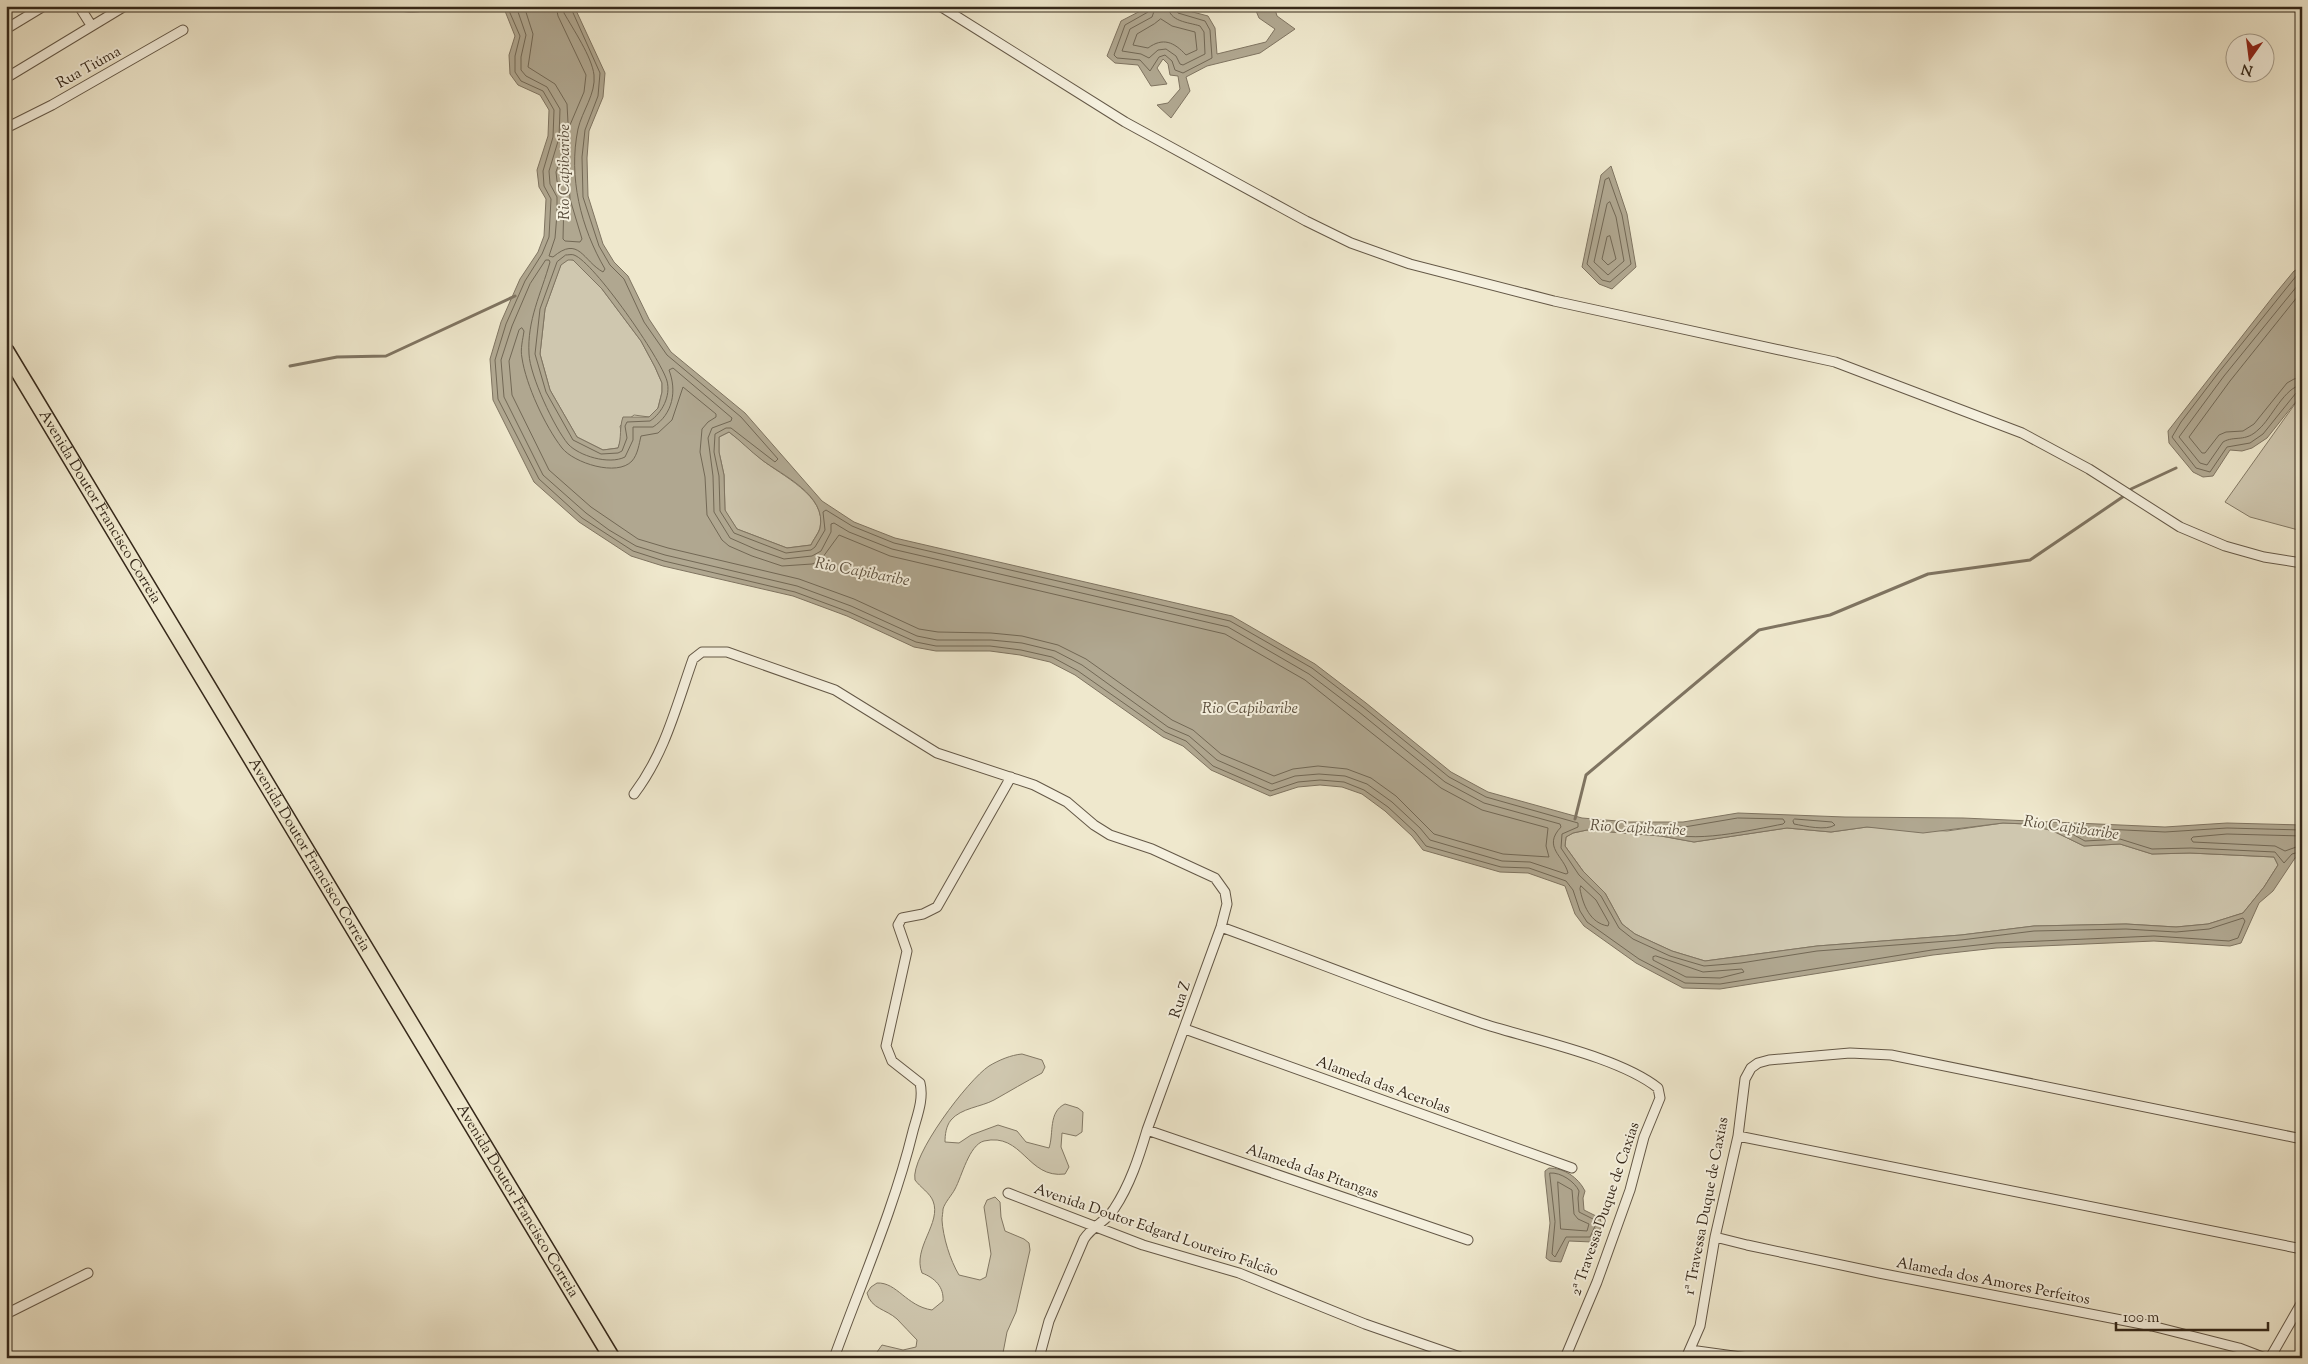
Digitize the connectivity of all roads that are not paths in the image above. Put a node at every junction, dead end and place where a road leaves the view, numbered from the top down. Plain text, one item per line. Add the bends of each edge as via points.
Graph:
1 (44, 6) edge
2 (79, 6) edge
3 (125, 6) edge
4 (940, 6) edge
5 (90, 25) junction
6 (6, 29) edge
7 (183, 30) dead end
8 (6, 78) edge
9 (6, 128) edge
10 (6, 351) edge
11 (2302, 563) edge
12 (1011, 777) junction
13 (634, 794) dead end
14 (1221, 927) junction
15 (1186, 1029) junction
16 (1147, 1130) junction
17 (1738, 1136) junction
18 (2302, 1139) edge
19 (1572, 1168) dead end
20 (1008, 1193) dead end
21 (1094, 1226) junction
22 (1715, 1237) junction
23 (1468, 1240) dead end
24 (2302, 1249) edge
25 (88, 1273) dead end
26 (2302, 1302) edge
27 (6, 1314) edge
28 (1688, 1354) edge
29 (612, 1358) edge
30 (834, 1358) edge
31 (1039, 1358) edge
32 (1463, 1358) edge
33 (1565, 1358) edge
34 (1748, 1358) edge
35 (2265, 1358) edge
36 (2270, 1358) edge

1 - 6 street
2 - 5 street
3 - 5 street
4 - 11 street via 1125,122 1351,243 1410,264 1554,301 1835,362 2022,433 2089,469 2180,526 2225,546
5 - 8 street
7 - 9 street, Rua Tiúma
10 - 29 main road, Avenida Doutor Francisco Correia
12 - 13 street via 930,750 835,690 727,652 711,651 702,652 693,659 660,753
12 - 14 street, Rua Z via 1067,802 1110,835 1152,849 1215,878 1224,892 1226,904
12 - 30 street via 936,907 930,912 899,921 907,951 886,1046 892,1061 920,1083 922,1095 907,1157
14 - 15 street, Rua Z
14 - 33 street, 2ª Travessa Duque de Caxias via 1426,1004 1597,1059 1641,1076 1658,1088 1660,1098 1644,1137 1630,1190
15 - 16 street, Rua Z
15 - 19 street, Alameda das Acerolas
16 - 21 street, Rua Z via 1138,1159 1114,1210
16 - 23 street, Alameda das Pitangas
17 - 18 street, 1ª Travessa Duque de Caxias via 1745,1079 1751,1068 1768,1060 1850,1053 1891,1055
17 - 22 street, 1ª Travessa Duque de Caxias
17 - 24 street
20 - 21 street, Avenida Doutor Edgard Loureiro Falcão
21 - 31 street, Rua Z via 1084,1239 1058,1300
21 - 32 street, Avenida Doutor Edgard Loureiro Falcão via 1143,1245 1239,1273 1365,1324
22 - 28 street, 1ª Travessa Duque de Caxias via 1700,1326
22 - 35 street, Alameda dos Amores Perfeitos via 2152,1326 2239,1348
25 - 27 street
26 - 36 street
28 - 34 street

